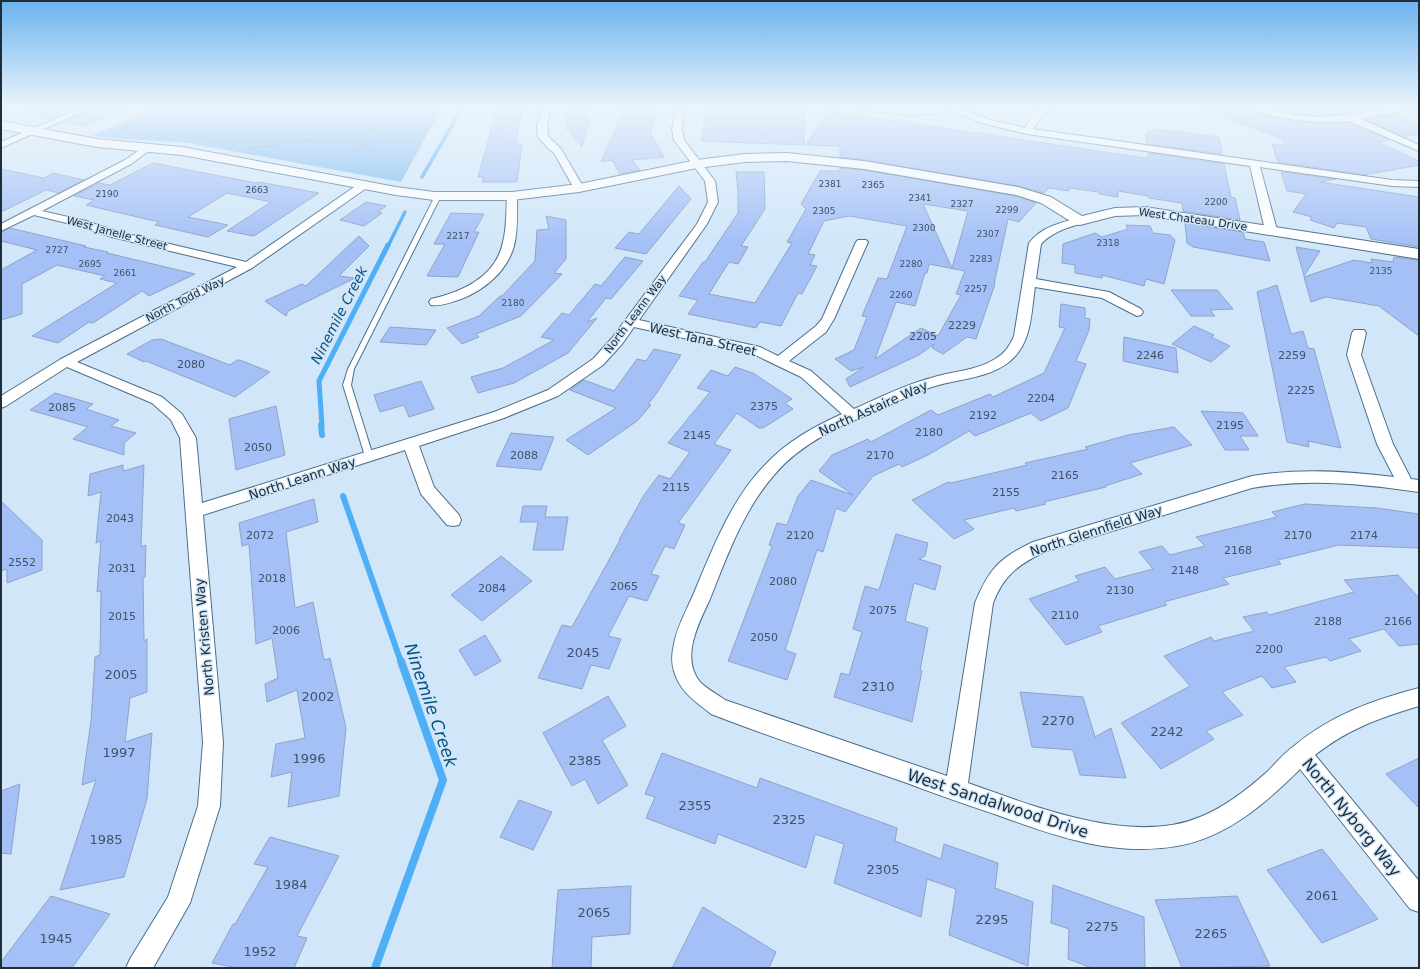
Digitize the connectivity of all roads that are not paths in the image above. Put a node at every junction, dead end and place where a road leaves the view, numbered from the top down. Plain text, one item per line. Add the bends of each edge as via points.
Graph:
1 (140, 153) edge
2 (194, 153) edge
3 (559, 153) edge
4 (689, 153) edge
5 (1185, 153) edge
6 (1254, 163) junction
7 (697, 164) junction
8 (1419, 184) edge
9 (364, 185) junction
10 (579, 188) junction
11 (438, 196) junction
12 (512, 196) junction
13 (33, 212) junction
14 (1080, 221) junction
15 (1, 228) edge
16 (1271, 230) junction
17 (862, 242) dead end
18 (1419, 254) edge
19 (248, 266) junction
20 (1028, 282) junction
21 (435, 302) dead end
22 (1136, 312) dead end
23 (630, 322) junction
24 (1358, 333) dead end
25 (780, 361) junction
26 (66, 362) junction
27 (1, 403) edge
28 (852, 415) junction
29 (410, 443) junction
30 (369, 456) junction
31 (1412, 485) edge
32 (193, 512) junction
33 (452, 520) dead end
34 (683, 671) joint
35 (1419, 697) edge
36 (1300, 754) junction
37 (956, 791) junction
38 (1419, 900) edge
39 (140, 968) edge

1 - 13 street via 128,162
2 - 9 street
3 - 10 street
4 - 7 street, North Leann Way
5 - 6 street
6 - 8 street
6 - 16 street
7 - 10 street
7 - 14 street via 745,158 787,157 864,166 1018,191 1046,200
7 - 23 street, North Leann Way via 710,181 713,202 702,224
9 - 11 street
9 - 19 street, North Todd Way
10 - 12 street
11 - 12 street
11 - 30 lane via 351,369 348,385
12 - 21 street via 508,246 501,261 490,275 473,288 460,295
13 - 15 street
13 - 19 street, West Janelle Street via 82,223 116,235
14 - 16 street, West Chateau Drive via 1115,212 1145,211
14 - 20 street, North Astaire Way via 1049,230 1035,243
16 - 18 street, West Chateau Drive
17 - 25 street via 821,330
19 - 26 street, North Todd Way
20 - 22 street via 1105,295
20 - 28 street, North Astaire Way via 1021,336 1010,356 983,370 924,385
23 - 25 street, West Tana Street via 755,350
23 - 29 street, North Leann Way via 598,362 553,393 499,415
24 - 31 street via 1354,355 1385,444
25 - 28 street, West Tana Street via 810,378
26 - 27 street, North Todd Way
26 - 32 street, North Kristen Way via 157,400 177,417 188,438
28 - 34 street, North Astaire Way via 816,432 785,454 758,481 738,514 686,631 681,653
29 - 30 street, North Leann Way
29 - 33 street via 426,490
30 - 32 street, North Leann Way
31 - 37 street, North Glennfield Way via 1329,476 1271,478 1039,547 1020,556 1004,568 991,584 984,603
32 - 39 street, North Kristen Way via 213,742 209,806 178,903
34 - 37 street, West Sandalwood Drive via 694,688 718,707
35 - 36 street, West Sandalwood Drive via 1376,709 1336,728
36 - 37 street, West Sandalwood Drive via 1268,785 1222,818 1195,830 1166,836 1133,838 1096,834 1056,825
36 - 38 street, North Nyborg Way

